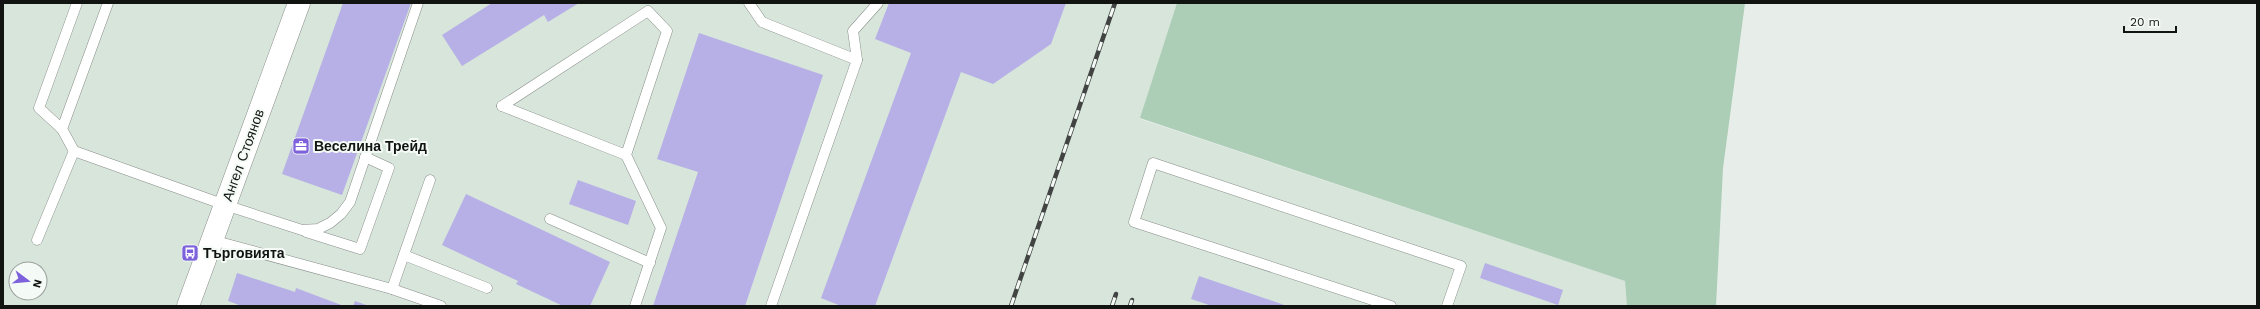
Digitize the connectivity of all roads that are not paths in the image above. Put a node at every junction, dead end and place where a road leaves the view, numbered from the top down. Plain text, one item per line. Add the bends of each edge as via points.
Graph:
1 (77, 3) edge
2 (108, 3) edge
3 (299, 3) edge
4 (418, 3) edge
5 (749, 3) edge
6 (878, 3) edge
7 (857, 60) junction
8 (62, 130) junction
9 (74, 151) junction
10 (626, 155) junction
11 (365, 157) junction
12 (430, 180) dead end
13 (225, 205) junction
14 (550, 219) dead end
15 (302, 230) junction
16 (37, 240) dead end
17 (212, 240) junction
18 (404, 255) junction
19 (650, 263) junction
20 (487, 288) dead end
21 (392, 289) junction
22 (188, 306) edge
23 (441, 306) edge
24 (635, 306) edge
25 (771, 306) edge
26 (1391, 306) edge
27 (1447, 306) edge

1 - 8 lane via 39,108
2 - 8 lane
3 - 13 street, Ангел Стоянов
4 - 11 lane
5 - 7 lane via 762,22
6 - 7 lane via 853,31
7 - 25 lane
8 - 9 lane
9 - 13 lane
9 - 16 lane
10 - 10 lane via 502,106 648,11 667,31
10 - 19 lane via 662,228
11 - 15 lane via 350,202 340,214 318,229
11 - 15 lane via 390,168 360,249
12 - 18 lane
13 - 15 lane
13 - 17 street, Ангел Стоянов
14 - 19 lane
17 - 21 lane
17 - 22 street, Ангел Стоянов
18 - 20 lane
18 - 21 lane
19 - 24 lane
21 - 23 lane
26 - 27 lane via 1134,222 1153,163 1461,266

